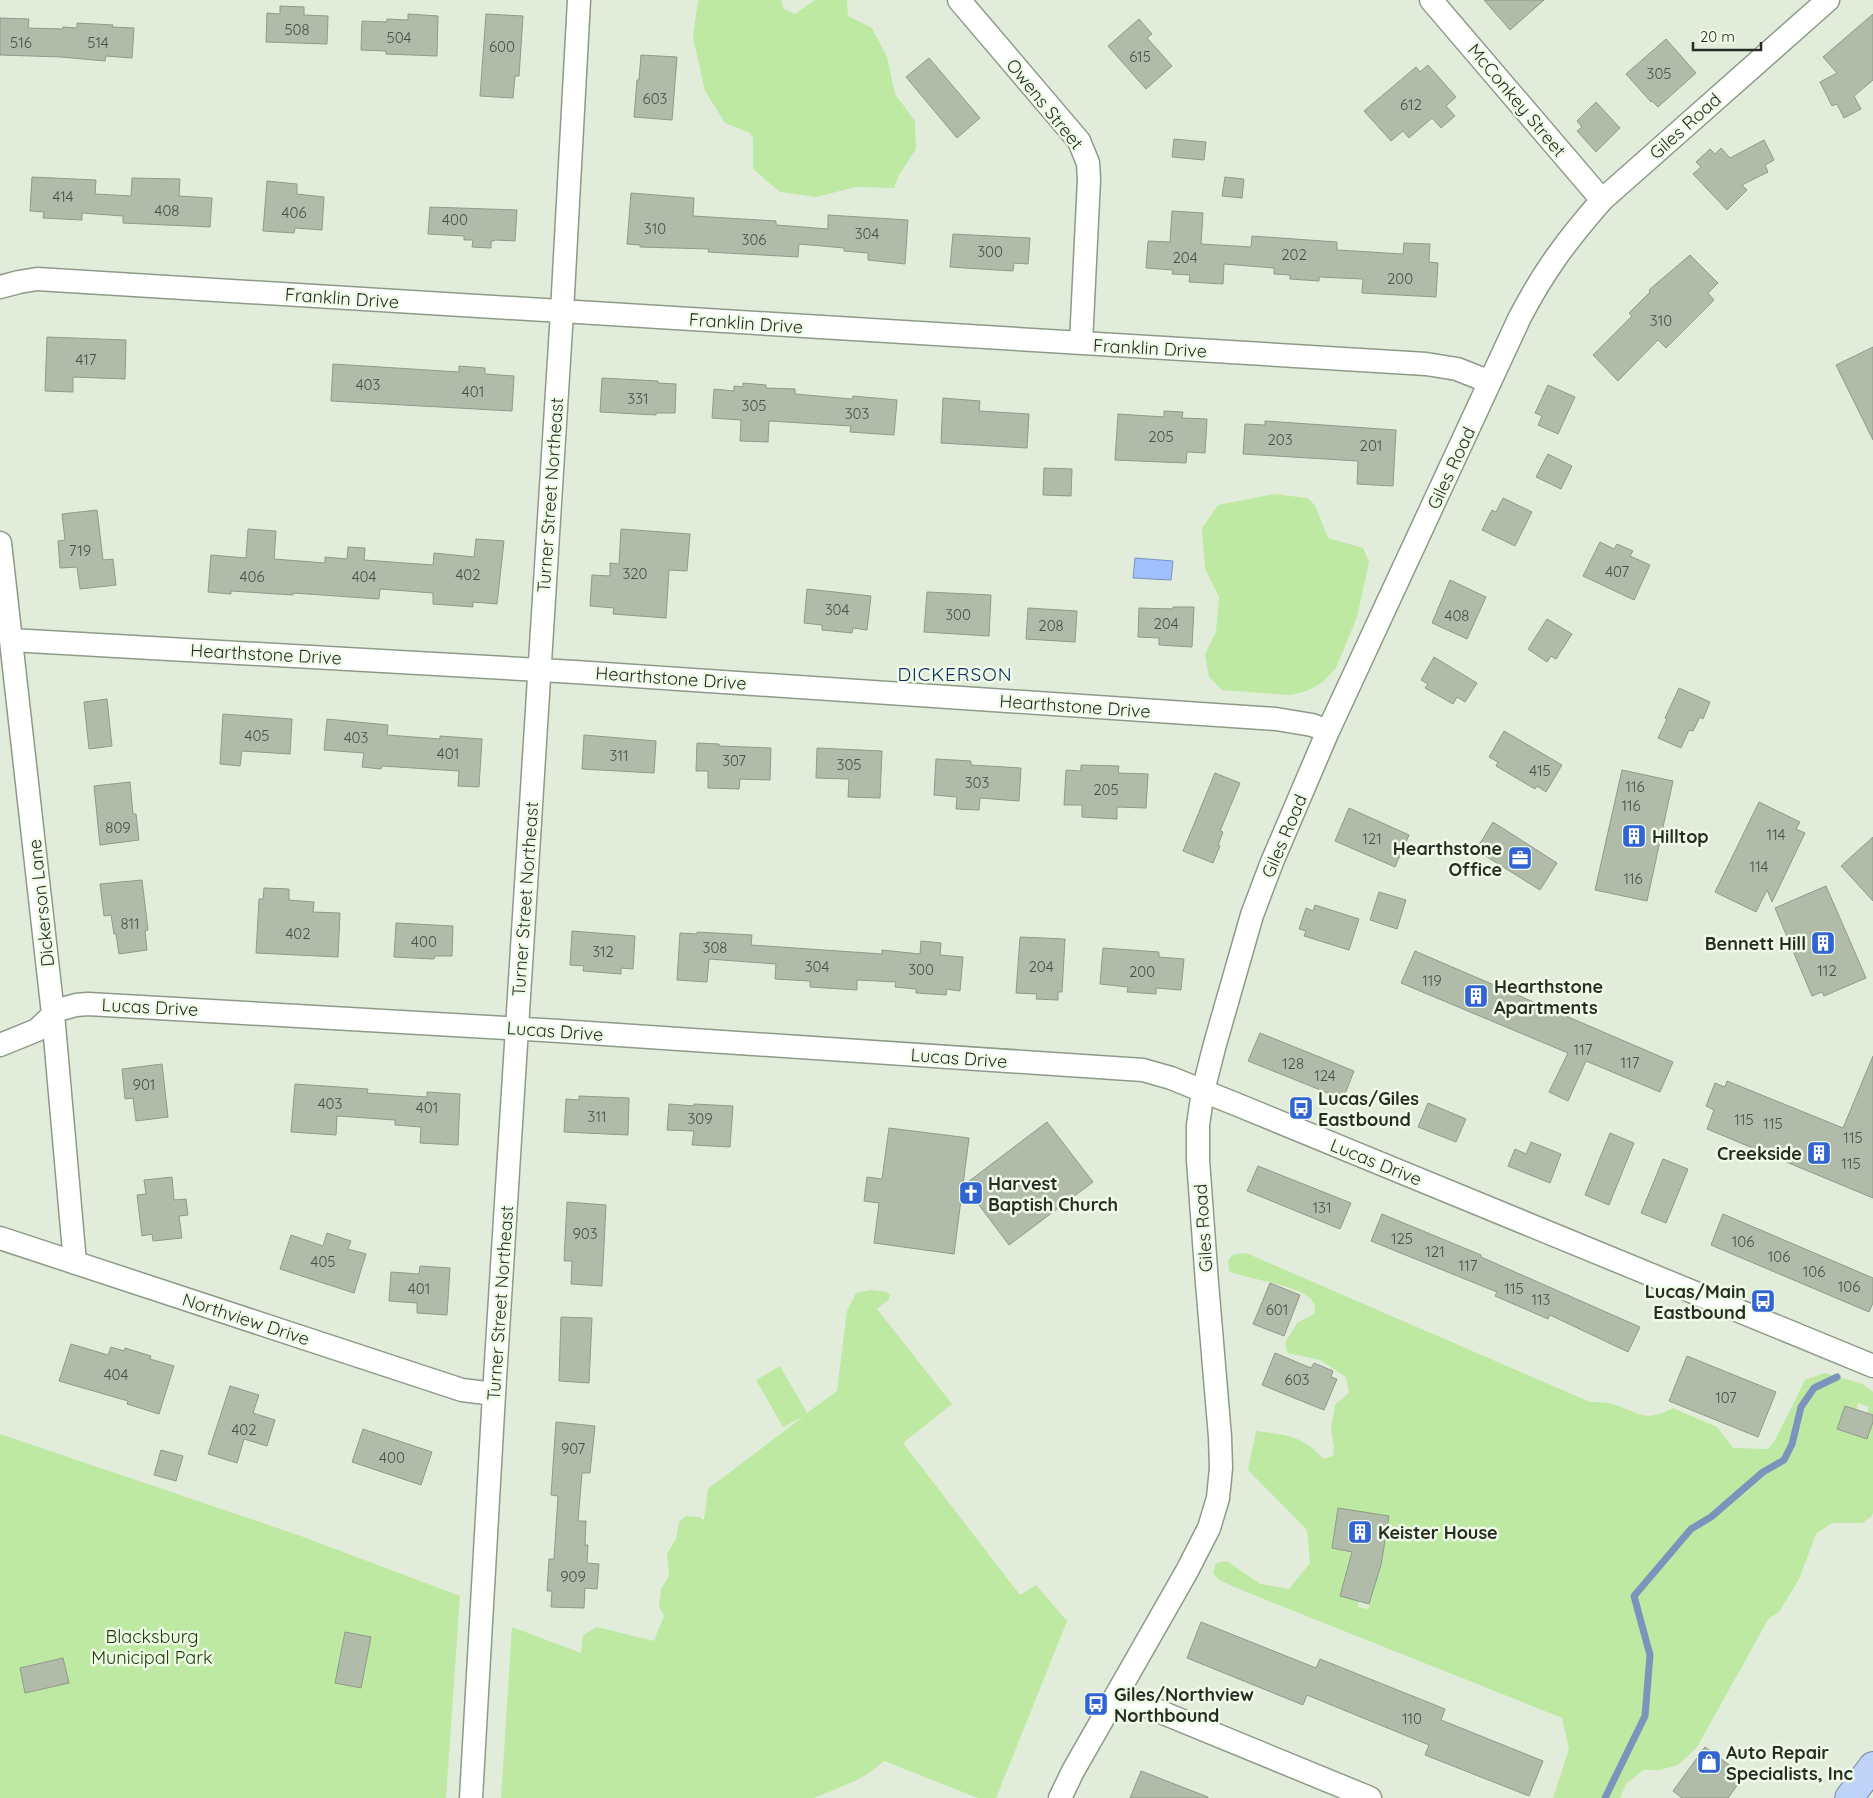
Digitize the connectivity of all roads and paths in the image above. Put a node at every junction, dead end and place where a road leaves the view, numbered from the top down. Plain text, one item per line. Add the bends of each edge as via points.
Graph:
1 (579, 0) edge
2 (959, 0) edge
3 (1431, 0) edge
4 (1828, 0) edge
5 (1602, 200) junction
6 (0, 287) edge
7 (562, 312) junction
8 (1081, 343) junction
9 (1490, 382) junction
10 (0, 543) edge
11 (11, 640) junction
12 (539, 670) junction
13 (1328, 731) junction
14 (53, 1014) junction
15 (517, 1028) junction
16 (0, 1045) edge
17 (1203, 1091) junction
18 (0, 1238) edge
19 (76, 1263) junction
20 (1873, 1366) edge
21 (494, 1394) junction
22 (1117, 1694) junction
23 (1873, 1766) edge
24 (471, 1798) edge
25 (1060, 1798) edge
26 (1370, 1798) edge
27 (1849, 1798) edge

1 - 7 street, Turner Street Northeast
2 - 8 street, Owens Street via 1079,141 1088,163
3 - 5 street, McConkey Street
4 - 5 street, Giles Road
5 - 9 street, Giles Road via 1559,251 1539,282
6 - 7 street, Franklin Drive via 37,279
7 - 8 street, Franklin Drive
7 - 12 street, Turner Street Northeast
8 - 9 street, Franklin Drive via 1442,366
9 - 13 street, Giles Road
10 - 11 street, Dickerson Lane
11 - 12 street, Hearthstone Drive
11 - 14 street, Dickerson Lane
12 - 13 street, Hearthstone Drive via 1276,719
12 - 15 street, Turner Street Northeast
13 - 17 street, Giles Road via 1252,915 1229,988
14 - 15 street, Lucas Drive via 69,1006 88,1004
14 - 16 street, Lucas Drive via 37,1030
14 - 19 street, Dickerson Lane
15 - 17 street, Lucas Drive via 1143,1070
15 - 21 street, Turner Street Northeast
17 - 20 street, Lucas Drive
17 - 22 street, Giles Road via 1198,1125 1198,1160 1220,1437 1218,1498 1209,1528 1187,1571
18 - 19 street, Northview Drive
19 - 21 street, Northview Drive via 462,1390
21 - 24 street, Turner Street Northeast
22 - 25 street, Giles Road
22 - 26 street
23 - 27 main road

